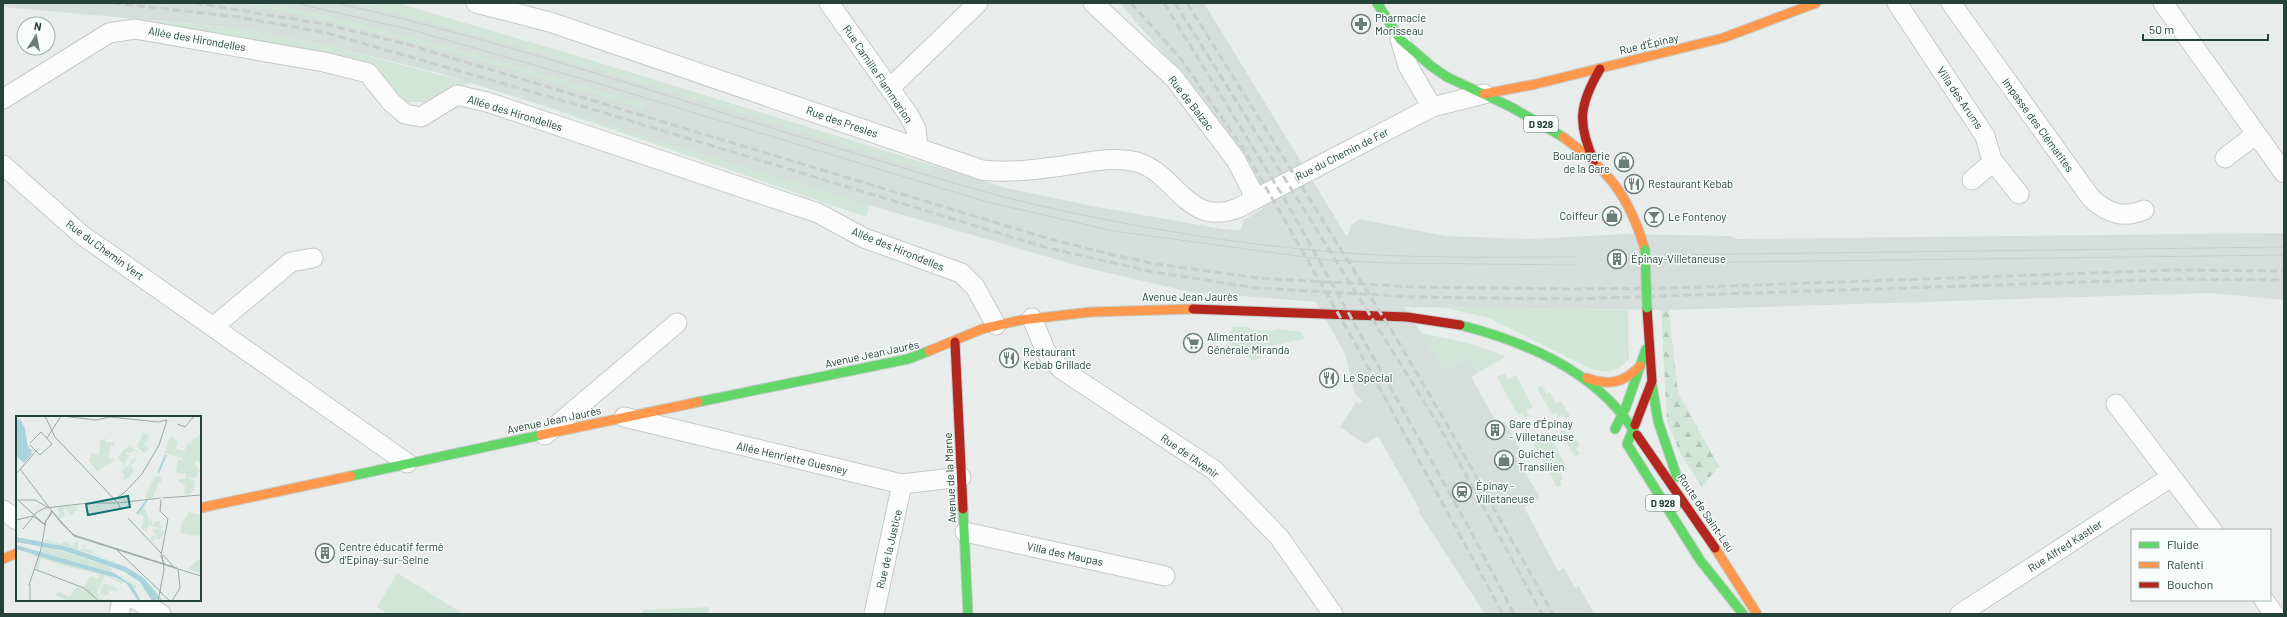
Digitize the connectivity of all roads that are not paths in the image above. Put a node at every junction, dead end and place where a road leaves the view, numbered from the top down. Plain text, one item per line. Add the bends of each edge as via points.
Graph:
1 (476, 3) edge
2 (829, 3) edge
3 (978, 3) edge
4 (1377, 3) edge
5 (1816, 3) edge
6 (1897, 3) edge
7 (1951, 3) edge
8 (2163, 3) edge
9 (1099, 9) edge
10 (1400, 39) junction
11 (1600, 69) junction
12 (890, 88) junction
13 (1484, 94) junction
14 (3, 99) edge
15 (1432, 107) junction
16 (2256, 134) junction
17 (918, 148) junction
18 (2225, 158) dead end
19 (1594, 161) junction
20 (1993, 162) junction
21 (3, 165) edge
22 (2284, 173) edge
23 (1972, 180) dead end
24 (2019, 194) dead end
25 (1253, 200) junction
26 (1201, 210) joint
27 (2144, 210) dead end
28 (313, 258) dead end
29 (1032, 318) junction
30 (677, 322) dead end
31 (996, 325) junction
32 (214, 327) junction
33 (1648, 341) junction
34 (955, 342) junction
35 (1548, 358) junction
36 (1640, 366) junction
37 (1583, 376) junction
38 (1652, 381) junction
39 (1583, 390) dead end
40 (2116, 404) dead end
41 (1623, 415) junction
42 (624, 417) junction
43 (1607, 418) dead end
44 (1632, 428) junction
45 (1615, 429) junction
46 (545, 435) junction
47 (1627, 444) junction
48 (407, 463) junction
49 (961, 477) junction
50 (2171, 477) junction
51 (902, 484) junction
52 (201, 508) edge
53 (3, 510) edge
54 (1694, 517) junction
55 (16, 519) edge
56 (2211, 529) edge
57 (965, 532) junction
58 (16, 553) edge
59 (3, 559) edge
60 (1165, 576) dead end
61 (122, 601) edge
62 (138, 601) edge
63 (2265, 601) edge
64 (119, 614) edge
65 (161, 614) edge
66 (874, 614) edge
67 (968, 614) edge
68 (1333, 614) edge
69 (1743, 614) edge
70 (1757, 614) edge
71 (1960, 614) edge
72 (2274, 614) edge

1 - 17 street, Rue des Presles via 550,22
2 - 12 street, Rue Camille Flammarion
3 - 12 street
4 - 10 street, D 928
5 - 11 street, Rue d'Épinay via 1723,38
6 - 20 street, Villa des Arums via 1985,136
7 - 27 street, Impasse des Clématites via 2091,198 2104,210 2113,213 2128,215
8 - 16 street
9 - 25 street, Rue de Balzac via 1174,78 1236,160 1251,189
10 - 13 street, D 928 via 1442,74
10 - 15 street via 1408,66
11 - 13 street, Rue d'Épinay
11 - 19 street via 1583,99 1581,116 1586,142
12 - 17 street, Rue Camille Flammarion via 916,129
13 - 15 street, Rue du Chemin de Fer
13 - 19 street, D 928 via 1565,138
14 - 31 street, Allée des Hirondelles via 109,33 135,29 324,62 368,73 391,102 405,114 421,117 457,95 487,102 818,213 864,238 960,273 974,287
15 - 25 street, Rue du Chemin de Fer
16 - 18 street
16 - 22 street
17 - 26 street, Rue des Presles via 982,170 1000,172 1110,160 1135,162 1149,169
19 - 33 street, D 928, bridge via 1611,177 1634,210 1640,225 1645,250
20 - 23 street
20 - 24 street, Villa des Arums
21 - 32 street, Rue du Chemin Vert via 82,235
25 - 26 street, Rue du Chemin de Fer via 1222,213
28 - 32 street via 291,262
29 - 31 street, Avenue Jean Jaurès
29 - 35 street, Avenue Jean Jaurès via 1154,308 1196,308 1425,319 1456,323 1483,331
29 - 68 street, Rue de l'Avenir via 1046,352 1061,369 1214,470 1279,537
30 - 46 street
31 - 34 street, Avenue Jean Jaurès
32 - 48 street, Rue du Chemin Vert
33 - 36 street, D 928
33 - 38 street, D 928
34 - 42 street, Avenue Jean Jaurès via 908,359
34 - 49 street, Avenue de la Marne
35 - 37 street, Avenue Jean Jaurès
35 - 39 street, Avenue Jean Jaurès
36 - 37 street via 1623,382 1612,384
36 - 41 street, D 928
37 - 41 street, Avenue Jean Jaurès via 1605,394
38 - 44 street, D 928
38 - 54 street via 1654,411 1660,435
40 - 50 street
41 - 44 street, Avenue Jean Jaurès
41 - 45 street, D 928
42 - 46 street, Avenue Jean Jaurès
42 - 51 street, Allée Henriette Guesney
43 - 45 street
44 - 47 street, D 928
44 - 54 street, Route de Saint-Leu / D 928
45 - 47 street
46 - 48 street, Avenue Jean Jaurès
47 - 69 street, D 928 via 1700,560
48 - 52 street, Avenue Jean Jaurès
49 - 51 street, Allée Henriette Guesney
49 - 57 street, Avenue de la Marne
50 - 56 street
50 - 71 street, Rue Alfred Kastler
51 - 66 street, Rue de la Justice
53 - 55 street
54 - 70 street, Route de Saint-Leu / D 928
57 - 60 street, Villa des Maupas
57 - 67 street, Avenue de la Marne
58 - 59 street
61 - 64 street
62 - 65 street
63 - 72 street

